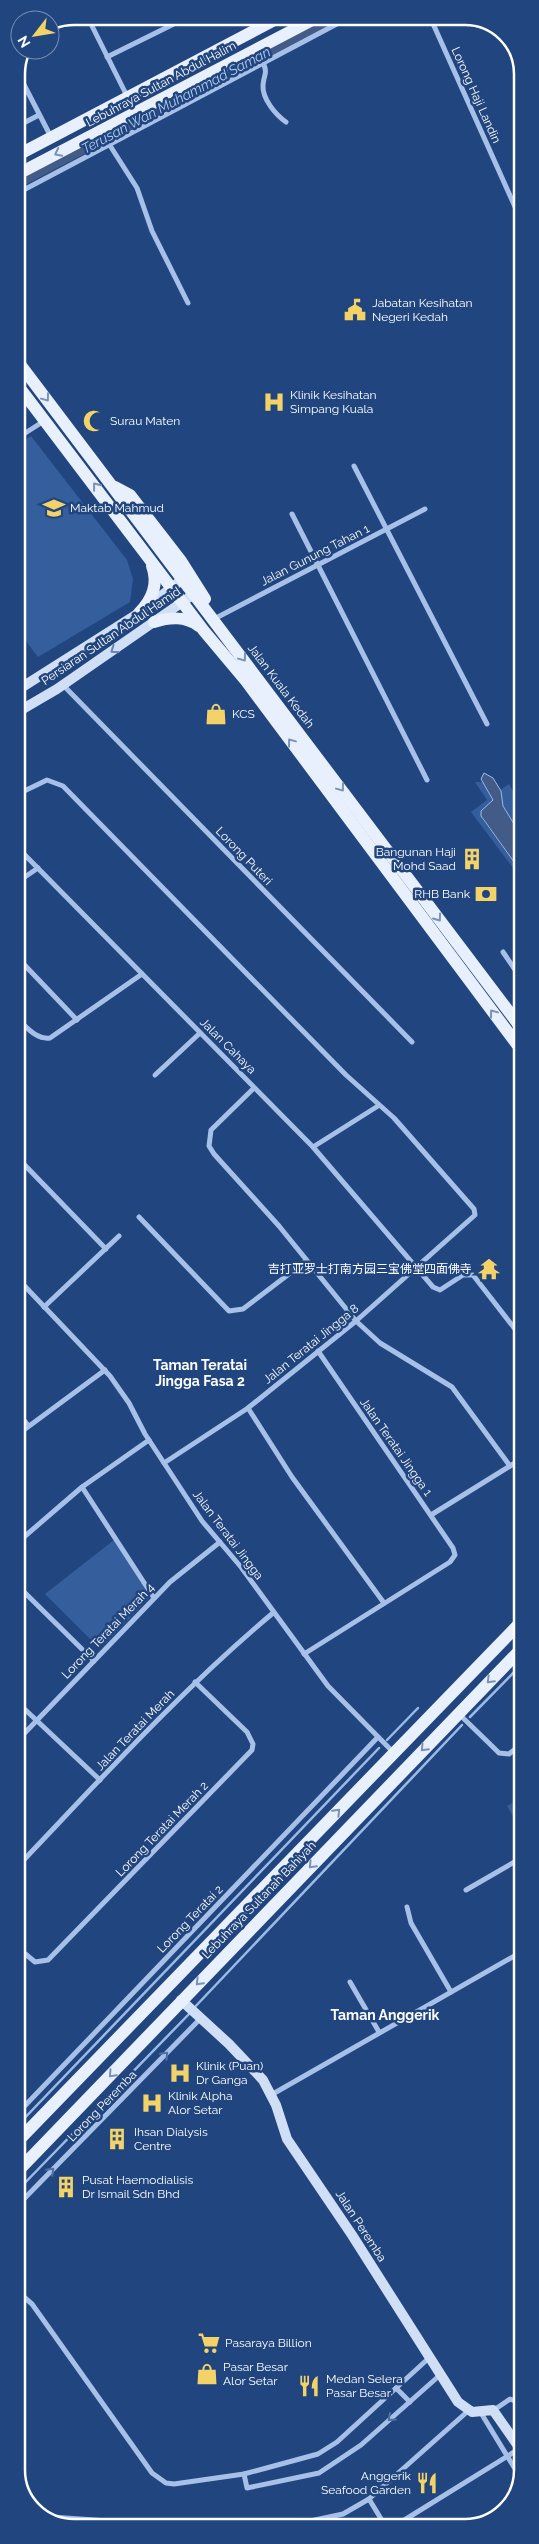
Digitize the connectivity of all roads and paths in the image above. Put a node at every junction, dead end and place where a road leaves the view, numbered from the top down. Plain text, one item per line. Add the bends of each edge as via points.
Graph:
1 (91, 25) edge
2 (172, 25) edge
3 (265, 25) edge
4 (301, 25) edge
5 (335, 25) edge
6 (434, 25) edge
7 (107, 57) junction
8 (263, 62) junction
9 (25, 87) edge
10 (127, 97) junction
11 (39, 114) junction
12 (25, 122) edge
13 (286, 122) dead end
14 (51, 138) junction
15 (109, 144) junction
16 (25, 151) edge
17 (25, 170) edge
18 (25, 189) edge
19 (514, 206) edge
20 (188, 303) dead end
21 (25, 371) edge
22 (25, 394) edge
23 (45, 420) junction
24 (25, 434) edge
25 (354, 466) dead end
26 (110, 483) junction
27 (425, 509) dead end
28 (292, 514) dead end
29 (386, 529) junction
30 (151, 561) junction
31 (318, 564) junction
32 (183, 579) junction
33 (171, 588) junction
34 (194, 594) junction
35 (182, 602) junction
36 (139, 613) junction
37 (214, 619) junction
38 (154, 622) junction
39 (204, 631) junction
40 (25, 685) edge
41 (63, 685) junction
42 (25, 708) edge
43 (487, 724) dead end
44 (427, 780) dead end
45 (25, 791) edge
46 (25, 855) edge
47 (38, 868) junction
48 (25, 877) edge
49 (503, 952) dead end
50 (25, 965) edge
51 (514, 968) edge
52 (142, 974) junction
53 (514, 1019) edge
54 (78, 1020) junction
55 (25, 1025) edge
56 (200, 1033) junction
57 (514, 1041) edge
58 (412, 1042) dead end
59 (155, 1075) dead end
60 (254, 1088) junction
61 (378, 1106) junction
62 (312, 1147) junction
63 (25, 1165) edge
64 (138, 1217) dead end
65 (119, 1236) dead end
66 (106, 1248) junction
67 (306, 1261) junction
68 (416, 1268) junction
69 (25, 1287) edge
70 (44, 1307) junction
71 (356, 1321) junction
72 (514, 1328) edge
73 (318, 1352) junction
74 (105, 1370) junction
75 (248, 1408) junction
76 (25, 1422) edge
77 (28, 1425) junction
78 (25, 1428) edge
79 (149, 1440) junction
80 (164, 1462) junction
81 (514, 1463) edge
82 (510, 1466) junction
83 (82, 1488) junction
84 (430, 1515) junction
85 (25, 1536) edge
86 (220, 1542) junction
87 (25, 1593) edge
88 (154, 1598) junction
89 (384, 1603) junction
90 (273, 1613) junction
91 (514, 1629) edge
92 (514, 1641) edge
93 (304, 1654) junction
94 (514, 1656) edge
95 (94, 1661) junction
96 (196, 1682) junction
97 (446, 1701) junction
98 (25, 1709) edge
99 (458, 1712) junction
100 (37, 1720) junction
101 (25, 1733) edge
102 (378, 1737) junction
103 (514, 1750) edge
104 (394, 1753) junction
105 (100, 1780) junction
106 (25, 1858) edge
107 (514, 1862) edge
108 (466, 1890) dead end
109 (407, 1907) dead end
110 (25, 1954) edge
111 (514, 1956) edge
112 (350, 1982) dead end
113 (451, 1992) junction
114 (184, 2004) junction
115 (198, 2017) junction
116 (379, 2032) junction
117 (271, 2095) junction
118 (25, 2106) edge
119 (25, 2134) edge
120 (25, 2164) edge
121 (25, 2198) edge
122 (25, 2300) edge
123 (430, 2357) junction
124 (440, 2374) junction
125 (396, 2388) junction
126 (514, 2401) edge
127 (410, 2402) junction
128 (493, 2410) junction
129 (468, 2411) junction
130 (480, 2413) junction
131 (514, 2441) edge
132 (514, 2454) edge
133 (508, 2457) junction
134 (514, 2467) edge
135 (244, 2474) junction
136 (369, 2499) junction
137 (320, 2519) edge
138 (381, 2519) edge
139 (406, 2519) edge

1 - 7 street
2 - 7 street
3 - 10 main road, Lebuhraya Sultan Abdul Halim
4 -> 17 main road, Lebuhraya Sultan Abdul Halim
5 - 8 street
6 - 19 street, Lorong Haji Landin
7 - 10 street
8 - 13 street via 267,73 263,86 266,95 275,112
8 - 15 street
9 - 11 street
10 - 14 main road, Lebuhraya Sultan Abdul Halim
11 - 12 street
11 - 14 street
14 - 16 main road, Lebuhraya Sultan Abdul Halim
15 - 18 street
15 - 20 street via 136,188 152,231
21 -> 26 main road, Jalan Kuala Kedah
22 - 23 main road, Jalan Kuala Kedah
23 - 24 street
30 -> 23 main road, Jalan Kuala Kedah
25 - 29 street
26 - 32 main road, Jalan Kuala Kedah
26 - 37 main road via 130,495 181,561 200,588
27 - 29 street, Jalan Gunung Tahan 1
28 - 31 street
29 - 31 street, Jalan Gunung Tahan 1
29 - 43 street
30 - 33 main road, Jalan Kuala Kedah
30 - 36 main road via 154,590
31 - 37 street, Jalan Gunung Tahan 1
31 - 44 street
32 - 33 street, Persiaran Sultan Abdul Hamid
32 - 34 main road, Jalan Kuala Kedah
33 - 35 main road, Jalan Kuala Kedah
33 - 36 street, Persiaran Sultan Abdul Hamid
34 - 35 street, Persiaran Sultan Abdul Hamid
34 - 37 main road, Jalan Kuala Kedah
35 - 38 street, Persiaran Sultan Abdul Hamid
35 - 39 main road, Jalan Kuala Kedah
36 - 40 street, Persiaran Sultan Abdul Hamid
37 -> 53 main road, Jalan Kuala Kedah
38 - 39 main road via 181,618
38 -> 41 street, Persiaran Sultan Abdul Hamid
57 -> 39 main road, Jalan Kuala Kedah via 246,681
41 - 42 street, Persiaran Sultan Abdul Hamid
41 - 58 street, Lorong Puteri
45 - 61 street via 47,780 62,786
46 - 47 street, Jalan Cahaya
47 - 48 street
47 - 52 street, Jalan Cahaya
49 - 51 street
50 - 54 street
52 - 54 street
52 - 56 street, Jalan Cahaya
54 - 55 street via 43,1039
56 - 59 street
56 - 60 street, Jalan Cahaya
60 - 62 street, Jalan Cahaya
60 - 67 street via 211,1130 209,1146
61 - 62 street
61 - 68 street, Jalan Teratai Jingga 8 via 394,1118 474,1209 475,1215
62 - 68 street, Jalan Cahaya
63 - 66 street
64 - 67 street via 229,1311 243,1309
65 - 66 street
66 - 70 street
67 - 71 street
68 - 71 street, Jalan Teratai Jingga 8
68 - 72 street, Jalan Cahaya via 438,1290 463,1275 473,1275
69 - 70 street, Jalan Teratai Jingga
70 - 74 street, Jalan Teratai Jingga
71 - 73 street, Jalan Teratai Jingga 8
71 - 82 street via 380,1343 452,1386
73 - 75 street, Jalan Teratai Jingga 8
73 - 84 street, Jalan Teratai Jingga 1
74 - 77 street
74 - 79 street, Jalan Teratai Jingga via 131,1405
75 - 80 street, Jalan Teratai Jingga 8
75 - 89 street via 292,1477
76 - 77 street
77 - 78 street
79 - 80 street, Jalan Teratai Jingga
79 - 83 street
80 - 86 street, Jalan Teratai Jingga via 202,1521
81 - 82 street
82 - 84 street
83 - 85 street
83 - 88 street
84 - 89 street, Jalan Teratai Jingga 1 via 455,1556
86 - 88 street, Lorong Teratai Merah 4 via 184,1569
86 - 90 street, Jalan Teratai Jingga
87 - 95 street
88 - 95 street, Lorong Teratai Merah 4
89 - 93 street
90 - 93 street, Jalan Teratai Jingga
90 - 96 street, Jalan Teratai Merah via 230,1648
91 - 97 main road, Lebuhraya Sultanah Bahiyah
92 - 97 main road via 472,1682
93 - 102 street, Jalan Teratai Jingga via 328,1686
94 -> 99 main road, Lebuhraya Sultanah Bahiyah
95 - 100 street, Lorong Teratai Merah 4
96 - 105 street, Jalan Teratai Merah
96 - 110 street, Lorong Teratai Merah 2 via 247,1732 253,1744 252,1750 48,1960 35,1962
97 - 104 main road, Lebuhraya Sultanah Bahiyah
98 - 100 street
99 - 103 street via 499,1752 509,1754
99 -> 114 main road, Lebuhraya Sultanah Bahiyah
100 - 101 street, Lorong Teratai Merah 4
100 - 105 street
102 - 104 street, Jalan Teratai Jingga
102 - 118 street, Lorong Teratai 2
119 -> 104 main road, Lebuhraya Sultanah Bahiyah
105 - 106 street, Jalan Teratai Merah
107 - 108 street
109 - 113 street via 411,1923
111 - 113 street
112 - 116 street
113 - 116 street
114 - 115 street, Jalan Peremba
114 -> 120 main road, Lebuhraya Sultanah Bahiyah
115 - 117 street, Jalan Peremba via 263,2080
121 -> 115 street, Lorong Peremba
116 - 117 street
117 - 123 street, Jalan Peremba via 287,2139
122 - 135 street via 152,2473 166,2483 174,2484
123 - 124 street, Jalan Peremba
123 - 125 street
124 - 127 street
124 - 129 street, Jalan Peremba via 458,2402
125 - 127 street
125 - 135 street via 337,2442 318,2454
126 - 128 street via 510,2399
127 -> 135 street via 361,2445 319,2473 247,2488
128 - 130 street
128 - 131 street
129 - 130 street
129 - 136 street
130 - 133 street
132 - 133 street
133 - 134 street
133 - 139 street
136 - 137 street via 344,2514
136 - 138 street

